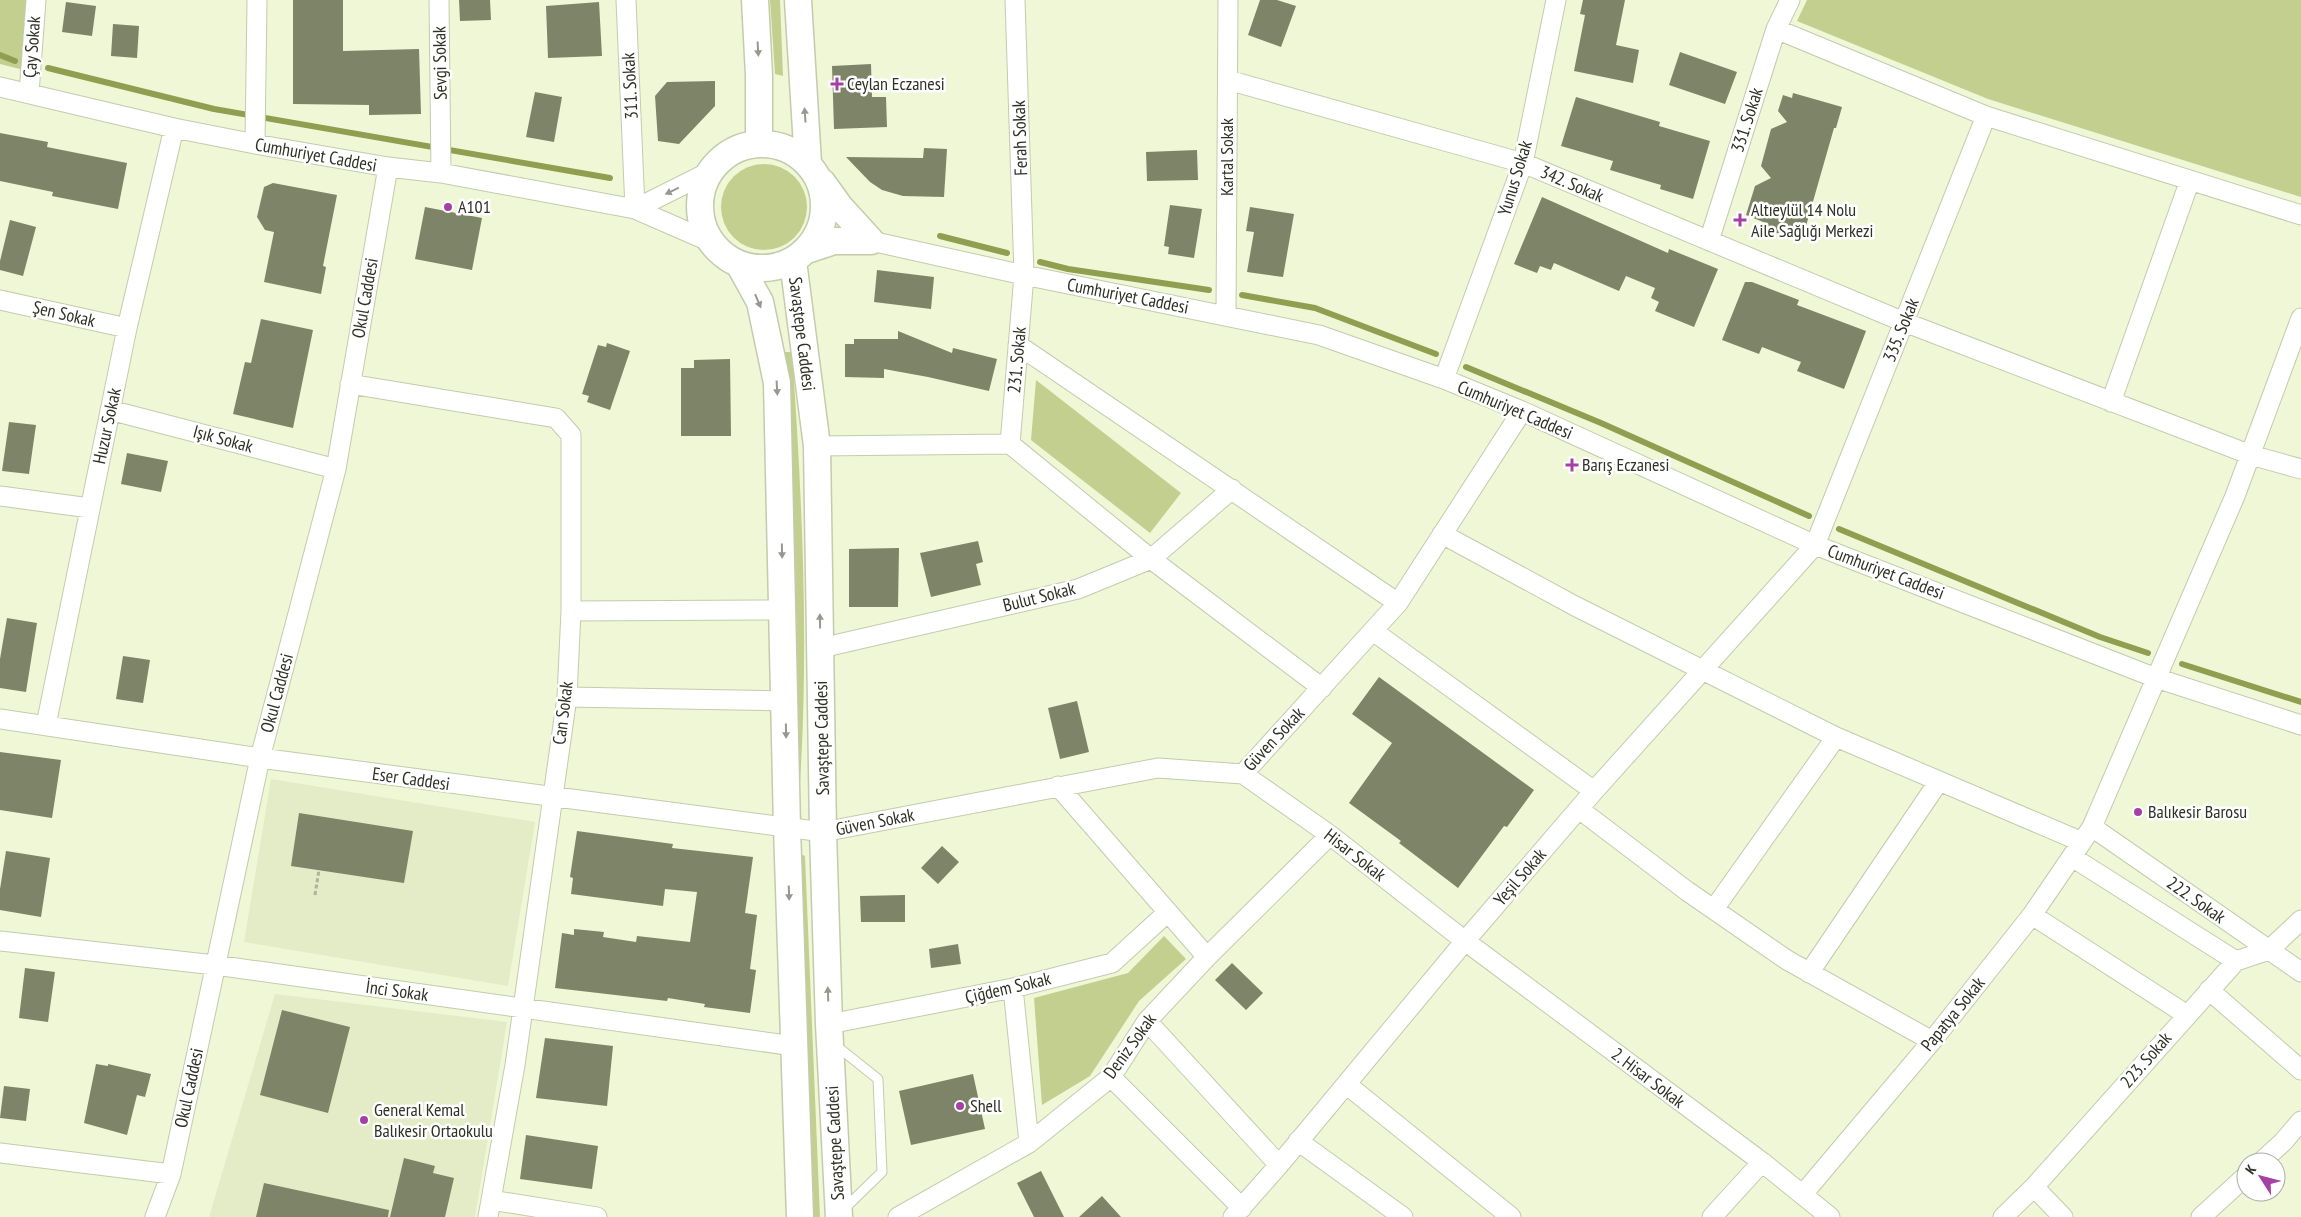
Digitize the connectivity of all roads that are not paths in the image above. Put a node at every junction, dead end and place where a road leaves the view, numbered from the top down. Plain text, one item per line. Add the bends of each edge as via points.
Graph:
1 (36, 0) edge
2 (257, 0) edge
3 (439, 0) edge
4 (626, 0) edge
5 (755, 0) edge
6 (798, 0) edge
7 (1015, 0) edge
8 (1228, 0) edge
9 (1556, 0) edge
10 (1790, 0) edge
11 (1776, 29) junction
12 (1228, 80) junction
13 (0, 87) edge
14 (29, 93) junction
15 (1986, 116) junction
16 (174, 128) junction
17 (758, 143) junction
18 (255, 144) junction
19 (1523, 164) junction
20 (388, 167) junction
21 (814, 171) junction
22 (709, 172) junction
23 (441, 173) junction
24 (2190, 180) junction
25 (635, 209) junction
26 (2301, 215) edge
27 (871, 241) junction
28 (1709, 241) junction
29 (711, 242) junction
30 (800, 255) junction
31 (739, 264) junction
32 (1024, 275) junction
33 (0, 300) edge
34 (1226, 315) junction
35 (2301, 318) edge
36 (1904, 322) junction
37 (127, 328) junction
38 (1018, 345) junction
39 (1444, 379) junction
40 (350, 384) junction
41 (2111, 402) junction
42 (110, 410) junction
43 (1522, 411) junction
44 (1010, 444) junction
45 (817, 446) junction
46 (2251, 455) junction
47 (336, 469) junction
48 (2301, 470) edge
49 (1232, 490) junction
50 (0, 496) edge
51 (90, 508) junction
52 (1442, 534) junction
53 (1815, 545) junction
54 (1152, 559) junction
55 (1398, 603) junction
56 (783, 610) junction
57 (571, 611) junction
58 (1373, 631) junction
59 (820, 648) junction
60 (1703, 669) junction
61 (2156, 678) junction
62 (1322, 688) junction
63 (567, 698) junction
64 (785, 701) junction
65 (0, 718) edge
66 (46, 725) junction
67 (2301, 725) edge
68 (1836, 737) junction
69 (260, 758) junction
70 (1243, 774) junction
71 (1939, 781) junction
72 (1058, 786) junction
73 (1594, 791) junction
74 (552, 798) junction
75 (1579, 809) junction
76 (787, 828) junction
77 (823, 832) junction
78 (1330, 835) junction
79 (2082, 842) junction
80 (1714, 909) junction
81 (1168, 912) junction
82 (2032, 915) junction
83 (2301, 920) edge
84 (0, 941) edge
85 (1464, 941) junction
86 (2269, 950) junction
87 (1206, 957) junction
88 (2236, 961) junction
89 (215, 965) junction
90 (2301, 972) edge
91 (1809, 973) junction
92 (1013, 988) junction
93 (2209, 990) junction
94 (523, 1009) junction
95 (2187, 1015) junction
96 (1147, 1021) junction
97 (830, 1033) junction
98 (1932, 1041) junction
99 (794, 1046) junction
100 (2301, 1070) edge
101 (1111, 1077) junction
102 (1346, 1084) junction
103 (2301, 1121) edge
104 (1298, 1141) junction
105 (1029, 1143) junction
106 (2272, 1152) edge
107 (0, 1153) edge
108 (1762, 1162) junction
109 (1279, 1165) junction
110 (171, 1174) junction
111 (2236, 1185) edge
112 (2034, 1188) junction
113 (1803, 1194) junction
114 (490, 1209) edge
115 (1238, 1213) edge
116 (839, 1216) edge
117 (155, 1217) edge
118 (597, 1217) edge
119 (800, 1217) edge
120 (898, 1217) edge
121 (1403, 1217) edge
122 (1511, 1217) edge
123 (1712, 1217) edge
124 (1830, 1217) edge
125 (2004, 1217) edge
126 (2063, 1217) edge
127 (2201, 1217) edge

1 - 14 street, Çay Sokak
2 - 18 street
3 - 23 street, Sevgi Sokak
4 - 25 street, 311. Sokak
5 -> 17 main road
21 -> 6 main road
7 - 32 street, Ferah Sokak
8 - 12 street, Kartal Sokak
9 - 19 street, Yunus Sokak
10 - 11 street, 331. Sokak
11 - 15 street
11 - 28 street, 331. Sokak
12 - 19 street, 342. Sokak
12 - 34 street, Kartal Sokak
13 - 14 street, Cumhuriyet Caddesi
14 - 16 street, Cumhuriyet Caddesi
15 - 24 street
15 - 36 street, 335. Sokak
16 - 18 street, Cumhuriyet Caddesi
16 - 37 street, Huzur Sokak
17 - 21 main road via 777,145 794,152
17 - 22 main road via 739,148 722,158
18 - 20 street, Cumhuriyet Caddesi
19 - 28 street, 342. Sokak
19 - 39 street, Yunus Sokak
20 - 23 street, Cumhuriyet Caddesi
20 - 40 street, Okul Caddesi
21 - 27 main road via 840,207
21 - 30 main road via 824,197 824,216 818,234
22 -> 25 street
22 - 29 main road via 702,189 700,207 703,225
23 - 25 street, Cumhuriyet Caddesi
24 - 26 street
24 - 41 street
25 - 29 street, Cumhuriyet Caddesi
27 - 30 main road via 834,241
27 - 32 street, Cumhuriyet Caddesi
28 - 36 street, 342. Sokak
29 - 31 main road via 723,255
30 - 31 main road via 776,267 757,268
30 - 45 main road, Savaştepe Caddesi
31 -> 56 main road, Savaştepe Caddesi via 760,302 777,383
32 - 34 street, Cumhuriyet Caddesi
32 - 38 street, 231. Sokak
33 - 37 street, Şen Sokak
34 - 39 street, Cumhuriyet Caddesi via 1319,335
35 - 46 street, Papatya Sokak
36 - 41 street, 342. Sokak
36 - 53 street, 335. Sokak
37 - 42 street, Huzur Sokak
38 - 44 street, 231. Sokak
38 - 49 street
39 - 43 street, Cumhuriyet Caddesi
40 - 47 street, Okul Caddesi
40 - 57 street, Can Sokak via 556,418 571,435
41 - 46 street, 342. Sokak
42 - 47 street, Işık Sokak
42 - 51 street, Huzur Sokak
43 - 52 street, Güven Sokak
43 - 53 street, Cumhuriyet Caddesi
44 - 45 street
44 - 54 street
59 -> 45 main road, Savaştepe Caddesi
46 - 48 street, 342. Sokak
46 - 61 street, Papatya Sokak
47 - 69 street, Okul Caddesi
49 - 54 street, Bulut Sokak
49 - 55 street
50 - 51 street
51 - 66 street, Huzur Sokak
52 - 55 street, Güven Sokak
52 - 60 street via 1575,606
53 - 60 street, Yeşil Sokak
53 - 61 street, Cumhuriyet Caddesi
54 - 59 street, Bulut Sokak via 1078,589
54 - 62 street
55 - 58 street, Güven Sokak
56 - 57 street
56 - 64 main road, Savaştepe Caddesi
57 - 63 street, Can Sokak
58 - 62 street, Güven Sokak
58 - 73 street
59 - 77 main road, Savaştepe Caddesi
60 - 68 street
60 - 73 street, Yeşil Sokak
61 - 67 street, Cumhuriyet Caddesi
61 - 79 street, Papatya Sokak
62 - 70 street, Güven Sokak
63 - 64 street
63 - 74 street, Can Sokak
64 -> 76 main road, Savaştepe Caddesi
65 - 66 street, Eser Caddesi
66 - 69 street, Eser Caddesi
68 - 71 street
68 - 80 street
69 - 74 street, Eser Caddesi
69 - 89 street, Okul Caddesi
70 - 72 street, Güven Sokak via 1158,768
70 - 78 street, Hisar Sokak
71 - 79 street
71 - 91 street
72 - 77 street, Güven Sokak
72 - 81 street
73 - 75 street, Yeşil Sokak
74 - 76 street, Eser Caddesi
74 - 94 street, Can Sokak
75 - 80 street
75 - 85 street, Yeşil Sokak
76 - 77 street, Eser Caddesi
76 -> 99 main road, Savaştepe Caddesi
97 -> 77 main road, Savaştepe Caddesi
78 - 85 street, Hisar Sokak
78 - 87 street, Deniz Sokak
79 - 82 street, Papatya Sokak
79 - 86 street, 222. Sokak
79 - 88 street
80 - 91 street
81 - 87 street
81 - 92 street, Çiğdem Sokak via 1112,963
82 - 95 street
82 - 98 street, Papatya Sokak
83 - 86 street, 223. Sokak
84 - 89 street, İnci Sokak
85 - 102 street, Yeşil Sokak
85 - 108 street, 2. Hisar Sokak
86 - 88 street, 223. Sokak
86 - 90 street, 222. Sokak
87 - 96 street, Deniz Sokak
88 - 93 street, 223. Sokak
89 - 94 street, İnci Sokak
89 - 110 street, Okul Caddesi
91 - 98 street
92 - 97 street, Çiğdem Sokak
92 - 105 street
93 - 95 street, 223. Sokak
93 - 100 street
94 - 99 street, İnci Sokak
94 - 114 street, Can Sokak
95 - 112 street, 223. Sokak
96 - 101 street, Deniz Sokak
96 - 109 street
97 - 116 main road, Savaştepe Caddesi
97 - 116 lane via 878,1079 882,1172
98 - 113 street, Papatya Sokak
99 - 119 main road, Savaştepe Caddesi
101 - 105 street, Deniz Sokak
101 - 115 street
102 - 104 street, Yeşil Sokak
102 - 122 street
103 - 106 street
104 - 109 street, Yeşil Sokak
104 - 121 street
105 - 120 street, Deniz Sokak
107 - 110 street
108 - 113 street, 2. Hisar Sokak
108 - 123 street
109 - 115 street, Yeşil Sokak
110 - 117 street, Okul Caddesi
111 - 127 street
112 - 125 street, 223. Sokak
112 - 126 street
113 - 124 street, 2. Hisar Sokak
114 - 118 street

